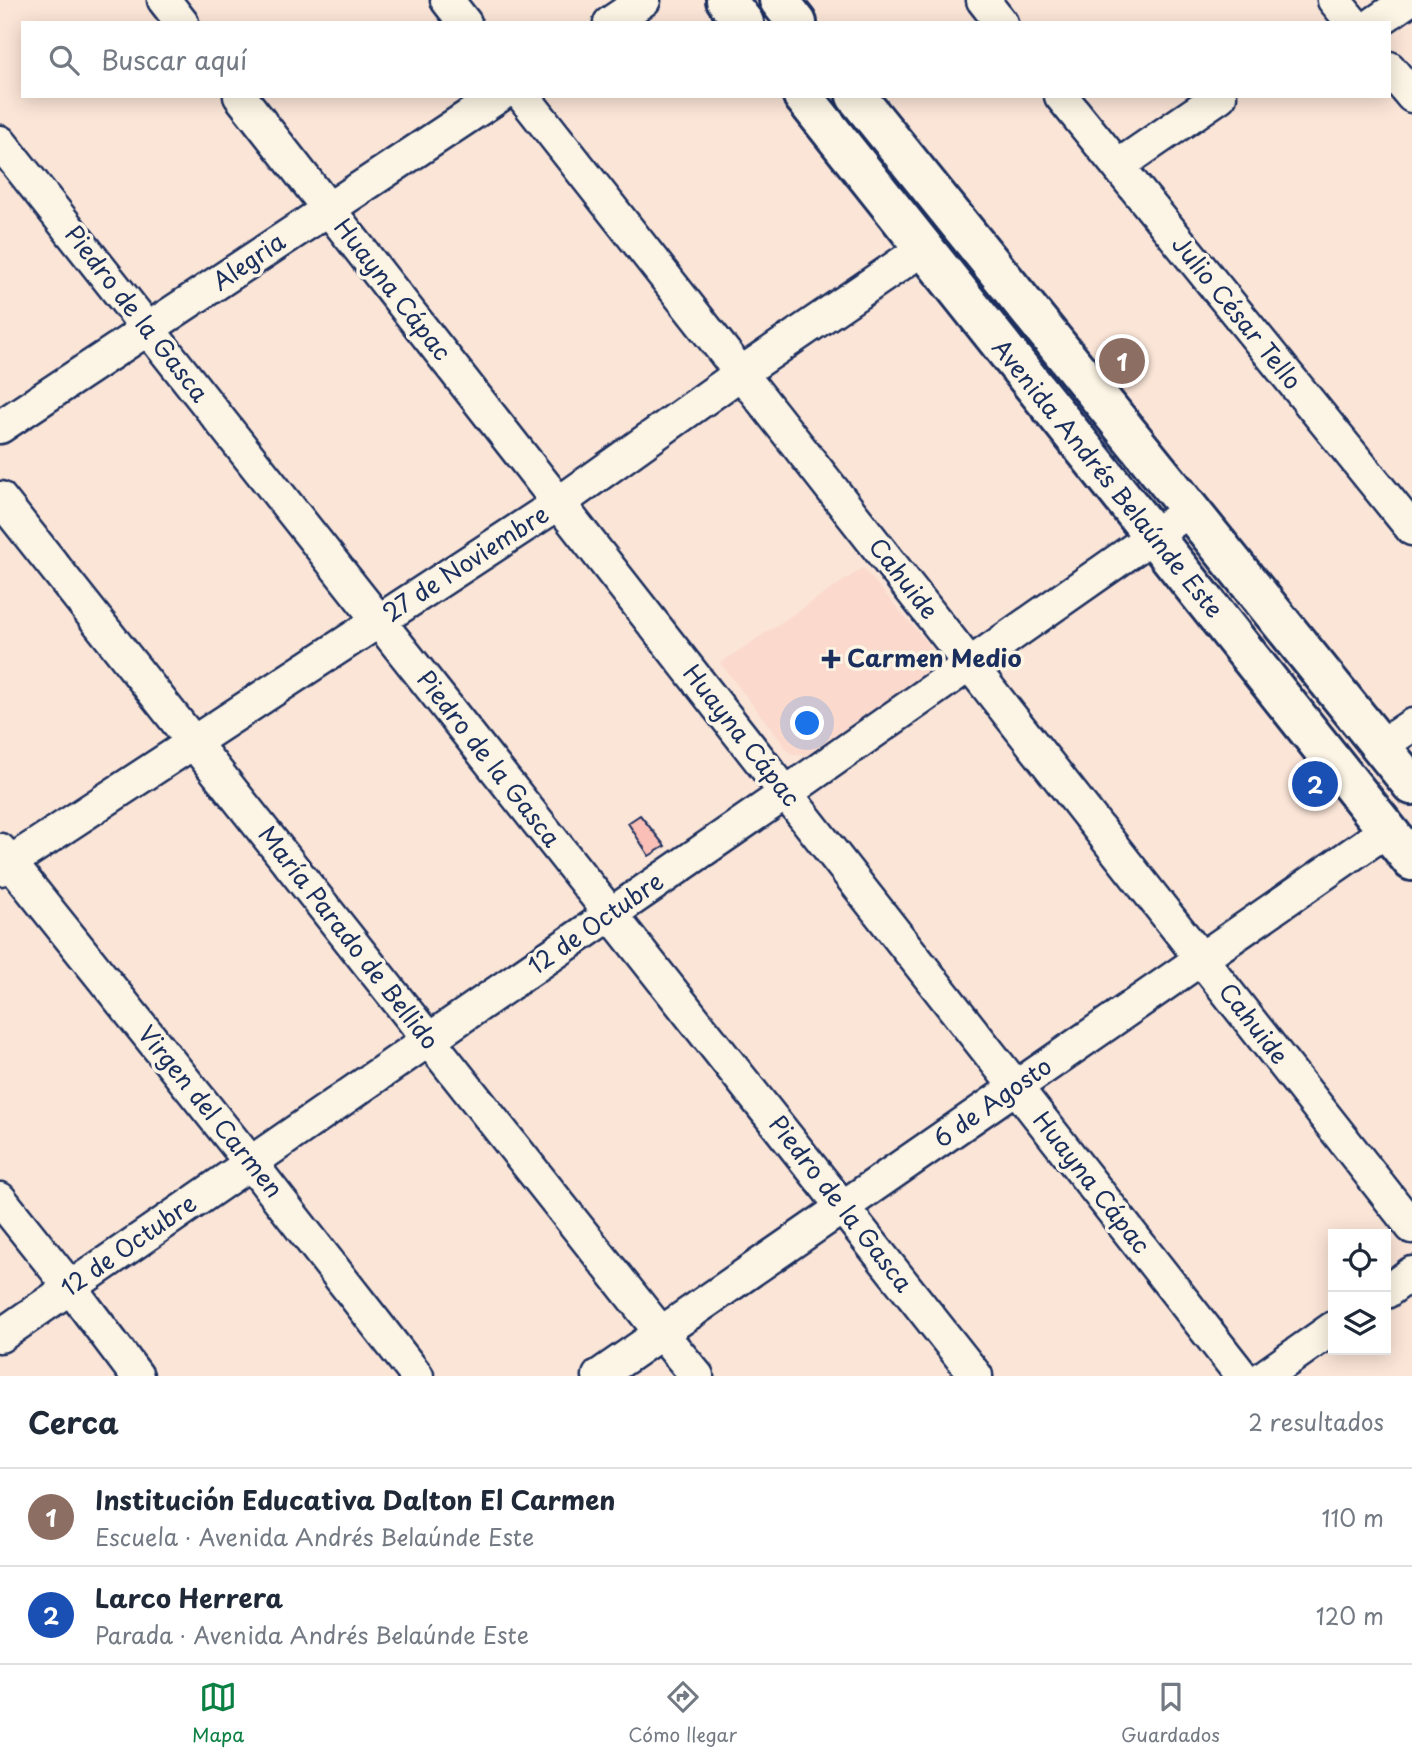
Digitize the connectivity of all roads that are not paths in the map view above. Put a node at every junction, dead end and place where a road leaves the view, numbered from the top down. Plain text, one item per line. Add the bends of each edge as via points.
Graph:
1 (164, 0) edge
2 (447, 0) edge
3 (644, 0) edge
4 (726, 0) edge
5 (779, 0) edge
6 (983, 0) edge
7 (1408, 0) edge
8 (180, 21) edge
9 (463, 21) edge
10 (613, 21) edge
11 (742, 21) edge
12 (795, 21) edge
13 (999, 21) edge
14 (1378, 21) edge
15 (1391, 70) edge
16 (1412, 96) edge
17 (242, 98) edge
18 (496, 98) edge
19 (525, 98) edge
20 (805, 98) edge
21 (858, 98) edge
22 (1063, 98) edge
23 (1217, 98) edge
24 (0, 142) edge
25 (1118, 166) junction
26 (328, 209) junction
27 (924, 248) junction
28 (148, 329) junction
29 (741, 373) junction
30 (0, 427) edge
31 (0, 498) edge
32 (559, 503) junction
33 (1190, 510) junction
34 (1412, 529) edge
35 (1154, 538) junction
36 (379, 621) junction
37 (971, 665) junction
38 (1412, 725) edge
39 (193, 743) junction
40 (1381, 747) junction
41 (1412, 785) edge
42 (786, 793) junction
43 (1387, 830) junction
44 (3, 860) edge
45 (1412, 861) edge
46 (611, 914) junction
47 (1202, 959) junction
48 (429, 1040) junction
49 (1016, 1087) junction
50 (250, 1162) junction
51 (0, 1199) edge
52 (843, 1207) junction
53 (1412, 1227) edge
54 (1412, 1273) edge
55 (70, 1287) junction
56 (1391, 1288) edge
57 (1328, 1332) edge
58 (660, 1334) junction
59 (0, 1336) edge
60 (137, 1376) edge
61 (417, 1376) edge
62 (599, 1376) edge
63 (697, 1376) edge
64 (976, 1376) edge
65 (1242, 1376) edge
66 (1265, 1376) edge

1 - 8 street
2 - 9 street
3 - 10 street
4 - 11 street
5 - 12 street
6 - 13 street
7 - 14 street
15 - 16 street
17 - 26 street, Huayna Cápac
18 - 26 street, Alegria
19 - 29 street, Cahuide
20 - 27 street, Avenida Andrés Belaúnde Este
21 - 33 street, Avenida Andrés Belaúnde Este
22 - 25 street, Julio César Tello
23 - 25 street
24 - 28 street, Piedro de la Gasca
25 - 34 street, Julio César Tello
26 - 28 street, Alegria
26 - 32 street, Huayna Cápac
27 - 29 street, 27 de Noviembre
27 - 35 street, Avenida Andrés Belaúnde Este
28 - 30 street, Alegria
28 - 36 street, Piedro de la Gasca
29 - 32 street, 27 de Noviembre
29 - 37 street, Cahuide
31 - 39 street, María Parado de Bellido
32 - 36 street, 27 de Noviembre
32 - 42 street, Huayna Cápac
33 - 35 street, 12 de Octubre
33 - 40 street, Avenida Andrés Belaúnde Este
35 - 37 street, 12 de Octubre
35 - 43 street, Avenida Andrés Belaúnde Este
36 - 39 street, 27 de Noviembre
36 - 46 street, Piedro de la Gasca
37 - 42 street, 12 de Octubre
37 - 47 street, Cahuide
38 - 40 street
39 - 44 street, 27 de Noviembre
39 - 48 street, María Parado de Bellido
40 - 41 street, Avenida Andrés Belaúnde Este
42 - 46 street, 12 de Octubre
42 - 49 street, Huayna Cápac
43 - 45 street, Avenida Andrés Belaúnde Este
43 - 47 street, 6 de Agosto
44 - 50 street, Virgen del Carmen
46 - 48 street, 12 de Octubre
46 - 52 street, Piedro de la Gasca
47 - 49 street, 6 de Agosto
47 - 53 street, Cahuide
48 - 50 street, 12 de Octubre
48 - 58 street, María Parado de Bellido
49 - 52 street, 6 de Agosto
49 - 65 street, Huayna Cápac
50 - 55 street, 12 de Octubre
50 - 61 street, Virgen del Carmen
51 - 55 street
52 - 58 street, 6 de Agosto
52 - 64 street, Piedro de la Gasca
54 - 56 street
55 - 59 street, 12 de Octubre
55 - 60 street
57 - 66 street
58 - 62 street, 6 de Agosto
58 - 63 street, María Parado de Bellido

